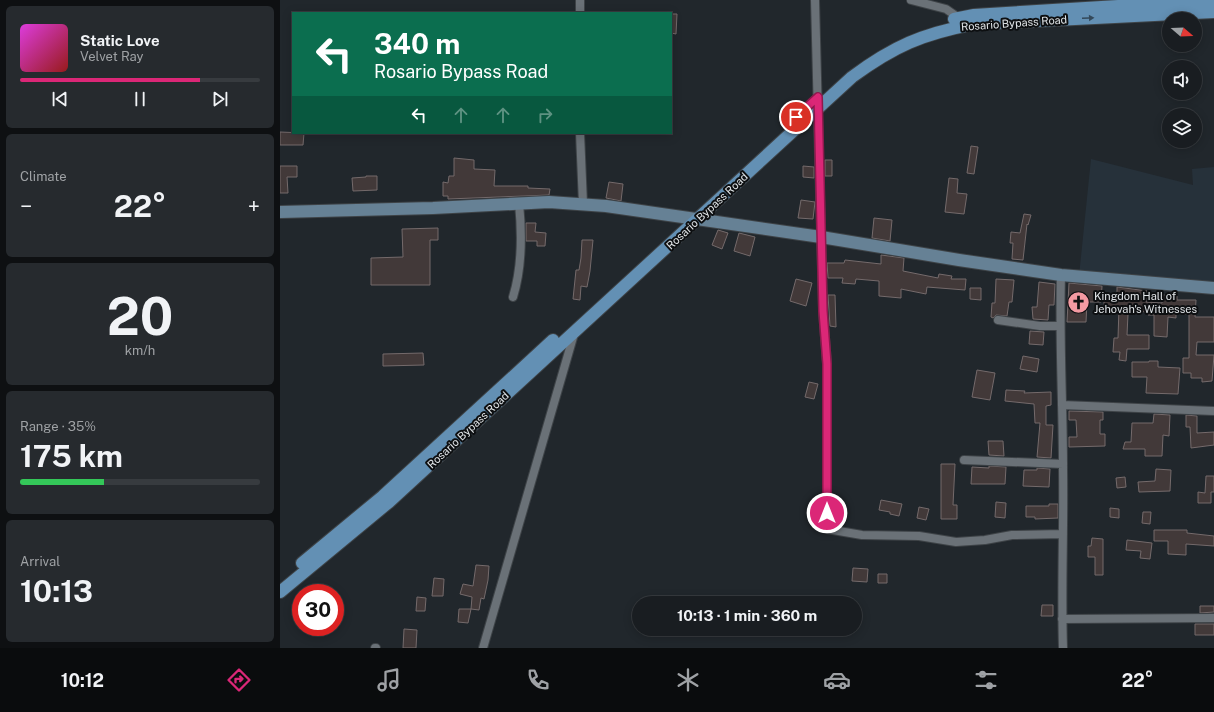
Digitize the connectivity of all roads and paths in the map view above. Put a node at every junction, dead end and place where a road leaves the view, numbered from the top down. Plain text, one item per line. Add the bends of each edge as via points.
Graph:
1 (580, 0) edge
2 (815, 0) edge
3 (911, 0) edge
4 (1214, 0) edge
5 (580, 12) edge
6 (1214, 12) edge
7 (959, 18) junction
8 (818, 102) junction
9 (580, 134) edge
10 (520, 203) junction
11 (583, 204) junction
12 (280, 212) edge
13 (693, 218) junction
14 (821, 237) junction
15 (1061, 275) junction
16 (1214, 288) edge
17 (513, 297) dead end
18 (998, 320) dead end
19 (1059, 326) junction
20 (574, 333) junction
21 (1062, 405) junction
22 (1214, 411) edge
23 (964, 460) dead end
24 (1063, 464) junction
25 (1062, 534) junction
26 (280, 582) edge
27 (280, 592) edge
28 (1214, 618) edge
29 (1062, 620) junction
30 (483, 648) edge
31 (1063, 648) edge

1 - 5 street
2 - 8 street
3 - 7 street via 946,9
4 - 7 main road, Rosario Bypass Road
8 -> 6 main road, Rosario Bypass Road via 887,53 947,29 974,24
7 - 8 main road, Rosario Bypass Road via 916,31 866,57
8 - 13 main road, Rosario Bypass Road
8 - 14 street
9 - 11 street
10 - 11 street
10 - 12 street
10 - 17 street via 518,282
11 - 13 street
13 - 14 street
13 - 20 main road, Rosario Bypass Road
13 - 26 main road, Rosario Bypass Road via 383,496
14 - 15 street
14 - 25 street via 827,364 827,528 843,533 919,536 956,542 1012,535
15 - 16 street
15 - 19 street
18 - 19 street
19 - 21 street
20 - 27 main road, Rosario Bypass Road via 390,502
20 - 30 street
21 - 22 street
21 - 24 street
23 - 24 street
24 - 25 street
25 - 29 street
28 - 29 street
29 - 31 street

